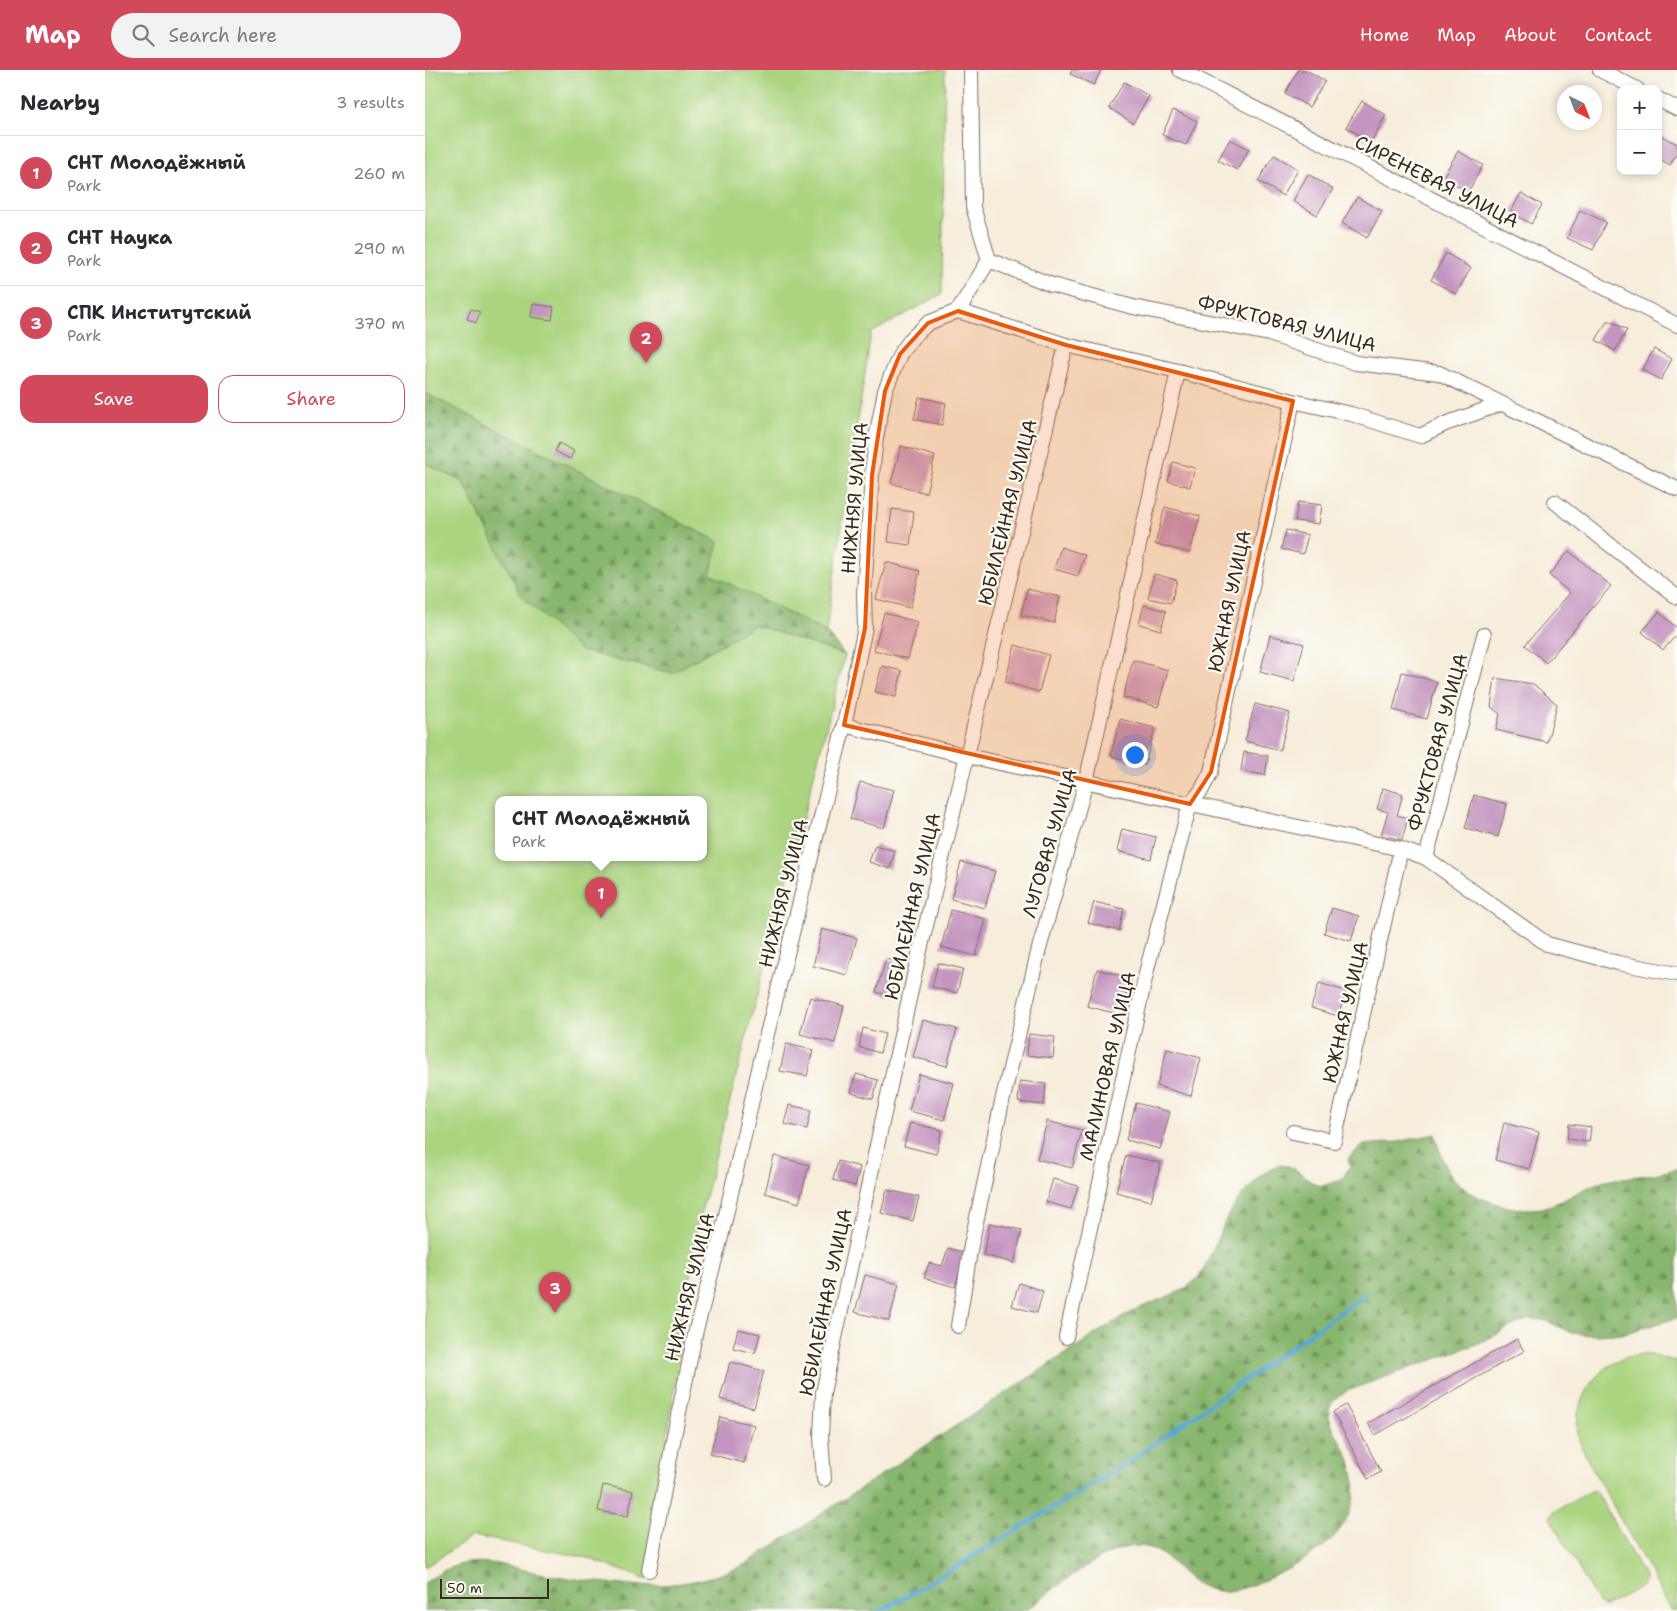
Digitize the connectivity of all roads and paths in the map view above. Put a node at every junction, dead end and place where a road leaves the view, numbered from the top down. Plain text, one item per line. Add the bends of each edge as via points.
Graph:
1 (971, 70) edge
2 (1180, 70) edge
3 (1600, 70) edge
4 (1629, 85) edge
5 (1662, 101) edge
6 (1677, 109) edge
7 (989, 260) junction
8 (958, 311) junction
9 (1677, 324) edge
10 (1066, 345) junction
11 (1179, 371) junction
12 (1293, 401) junction
13 (1501, 404) junction
14 (1677, 489) edge
15 (1555, 502) dead end
16 (1677, 597) edge
17 (1484, 635) dead end
18 (844, 724) junction
19 (967, 756) junction
20 (1086, 782) junction
21 (1190, 804) junction
22 (1401, 849) junction
23 (1426, 858) junction
24 (1677, 974) edge
25 (1293, 1132) dead end
26 (958, 1326) dead end
27 (1066, 1337) dead end
28 (823, 1480) dead end
29 (649, 1570) dead end

1 - 7 street via 973,207
2 - 9 street, СИРЕНЕВАЯ УЛИЦА
3 - 4 street
5 - 6 street
7 - 8 street
7 - 13 street, ФРУКТОВАЯ УЛИЦА via 1052,285 1133,307 1269,334 1356,363 1439,373
8 - 10 street
8 - 18 street, НИЖНЯЯ УЛИЦА via 927,323 911,338 900,354 885,391 872,475 864,594 865,628
10 - 11 street
10 - 19 street, ЮБИЛЕЙНАЯ УЛИЦА
11 - 12 street
11 - 20 street, ЛУГОВАЯ УЛИЦА
12 - 13 street via 1351,414 1420,436
12 - 21 street, ЮЖНАЯ УЛИЦА via 1211,772
13 - 14 street, ФРУКТОВАЯ УЛИЦА
15 - 16 street
17 - 23 street, ФРУКТОВАЯ УЛИЦА
18 - 19 street
18 - 29 street, НИЖНЯЯ УЛИЦА via 697,1330 673,1436
19 - 20 street
19 - 28 street, ЮБИЛЕЙНАЯ УЛИЦА via 916,967 823,1393
20 - 21 street
20 - 26 street, ЛУГОВАЯ УЛИЦА via 1039,949 1002,1102 971,1245
21 - 22 street
21 - 27 street, МАЛИНОВАЯ УЛИЦА via 1148,965
22 - 23 street
22 - 25 street, ЮЖНАЯ УЛИЦА via 1334,1141
23 - 24 street via 1547,944 1618,963

